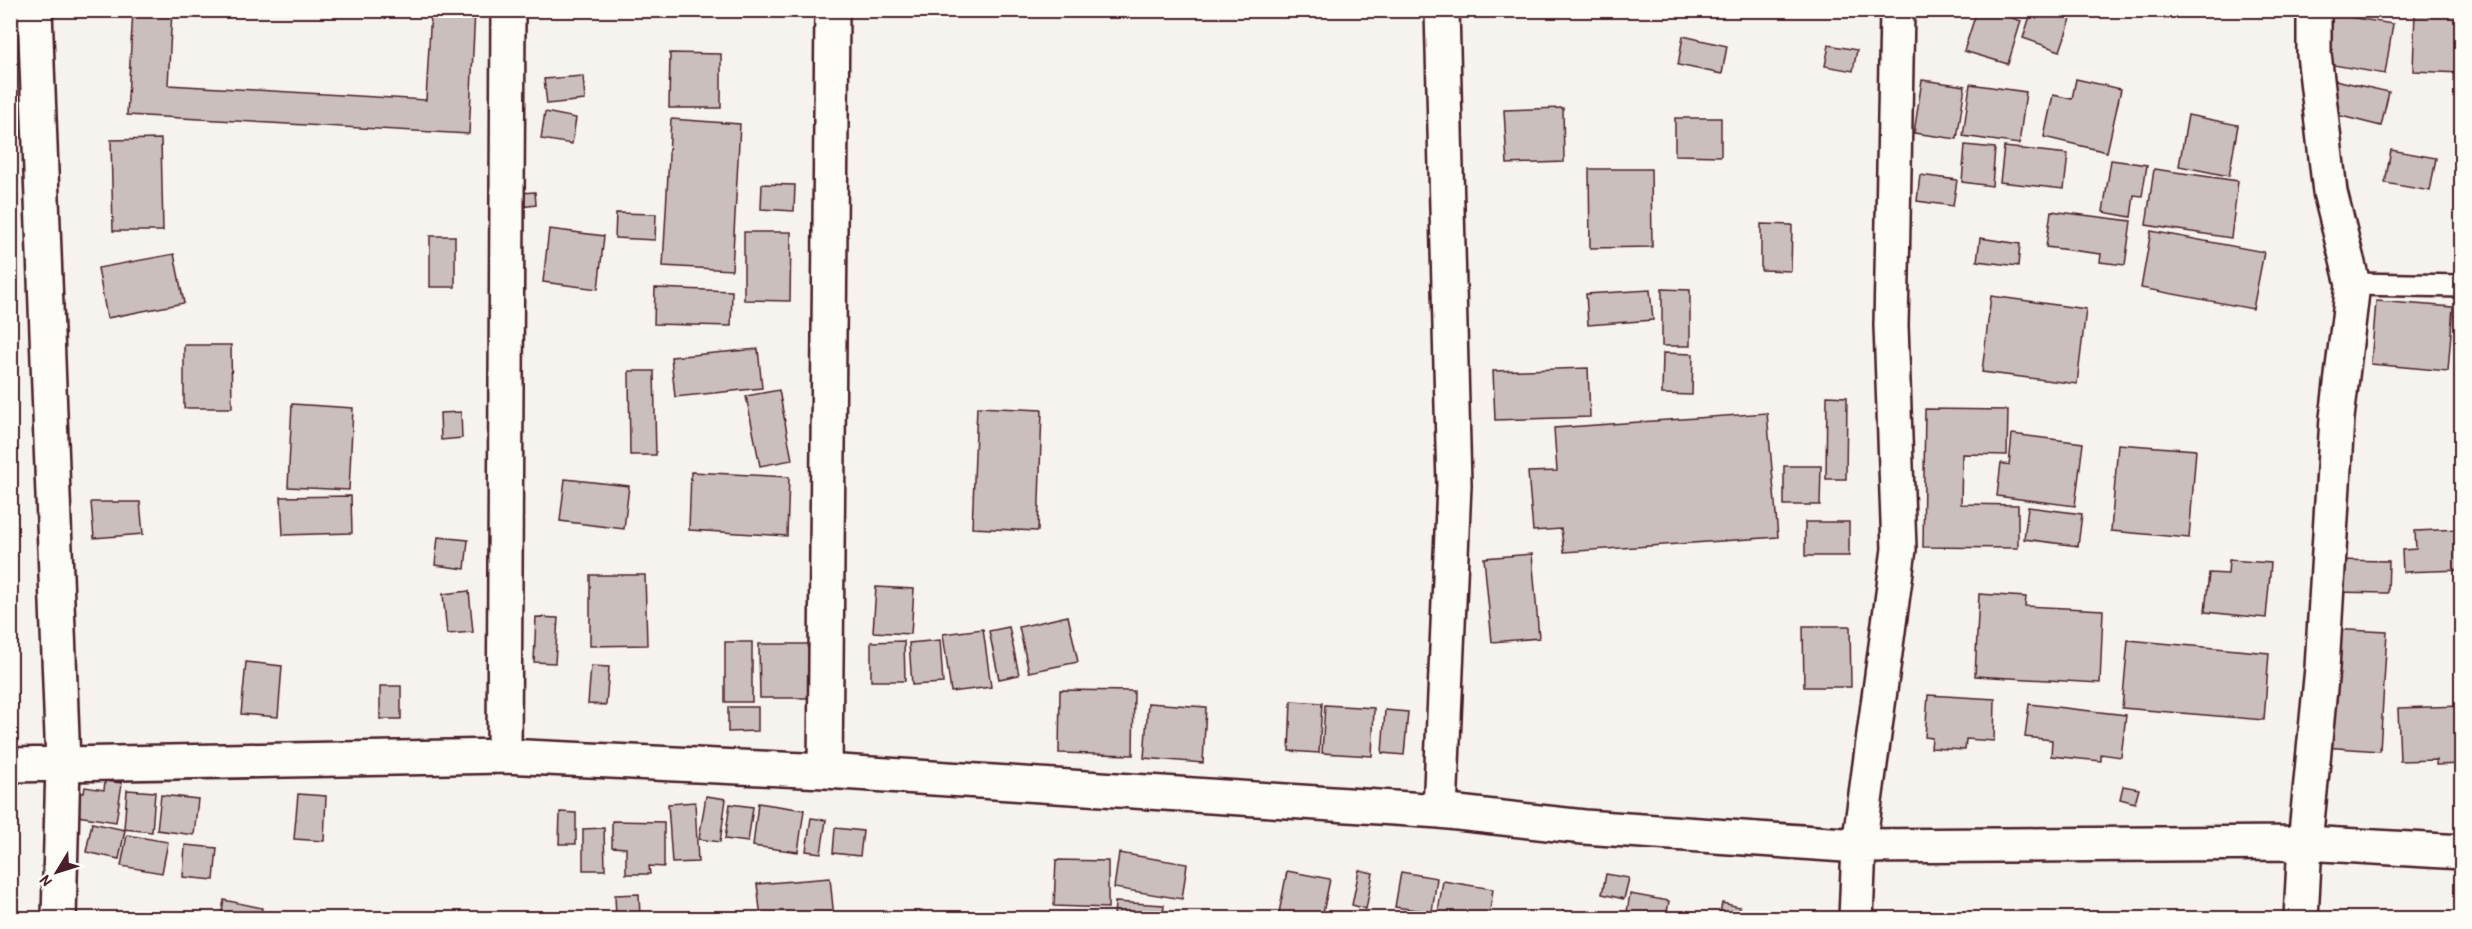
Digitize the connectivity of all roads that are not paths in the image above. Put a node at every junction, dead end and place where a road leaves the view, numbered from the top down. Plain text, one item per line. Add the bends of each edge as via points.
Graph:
1 (36, 10) edge
2 (508, 10) edge
3 (832, 10) edge
4 (1442, 10) edge
5 (1897, 10) edge
6 (2314, 10) edge
7 (2353, 284) junction
8 (2462, 286) edge
9 (504, 756) junction
10 (63, 764) junction
11 (10, 765) edge
12 (825, 771) junction
13 (1440, 811) junction
14 (2305, 843) junction
15 (1859, 846) junction
16 (2462, 852) edge
17 (59, 918) edge
18 (1856, 918) edge
19 (2301, 918) edge

1 - 10 street
2 - 9 street
3 - 12 street
4 - 13 street via 1454,485
5 - 15 street via 1891,326 1899,549
6 - 7 street via 2314,54 2330,192
7 - 8 lane
7 - 14 street via 2337,418 2322,668
9 - 10 street
9 - 12 street
10 - 11 street
10 - 17 street
12 - 13 street
13 - 15 street via 1584,828
14 - 15 street
14 - 16 street
14 - 19 street
15 - 18 street

